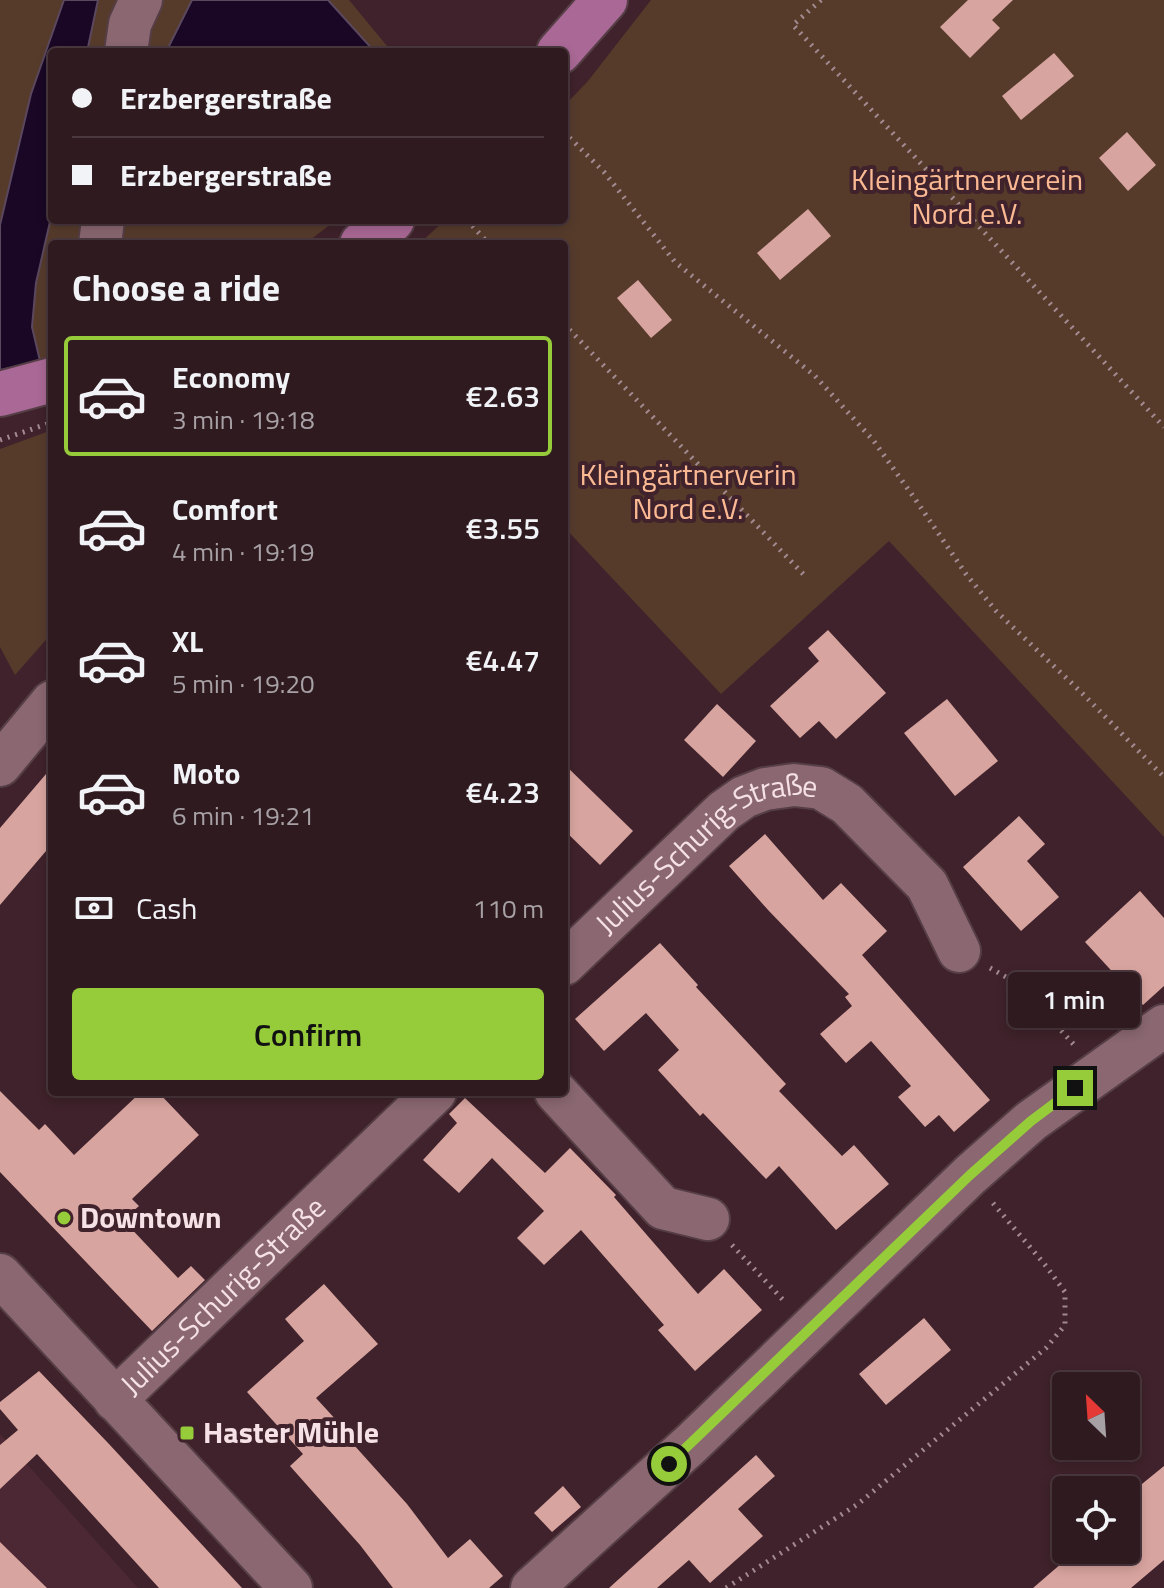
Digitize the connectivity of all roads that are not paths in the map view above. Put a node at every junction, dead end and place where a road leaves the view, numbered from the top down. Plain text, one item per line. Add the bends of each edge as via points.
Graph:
1 (141, 0) edge
2 (605, 0) edge
3 (127, 48) edge
4 (563, 48) edge
5 (387, 224) edge
6 (367, 240) edge
7 (48, 707) edge
8 (0, 765) edge
9 (570, 945) edge
10 (959, 951) road end
11 (1163, 1028) edge
12 (431, 1096) edge
13 (560, 1096) edge
14 (708, 1219) road end
15 (0, 1275) edge
16 (115, 1400) junction
17 (291, 1588) edge
18 (532, 1588) edge

1 - 3 street
2 - 4 main road
5 - 6 main road
7 - 8 street
9 - 10 street, Julius-Schurig-Straße via 724,811 765,789 794,785 821,788 847,804 927,885
11 - 18 street via 1031,1121 970,1175 692,1443
12 - 16 street, Julius-Schurig-Straße
13 - 14 street via 663,1208
15 - 16 street
16 - 17 street

